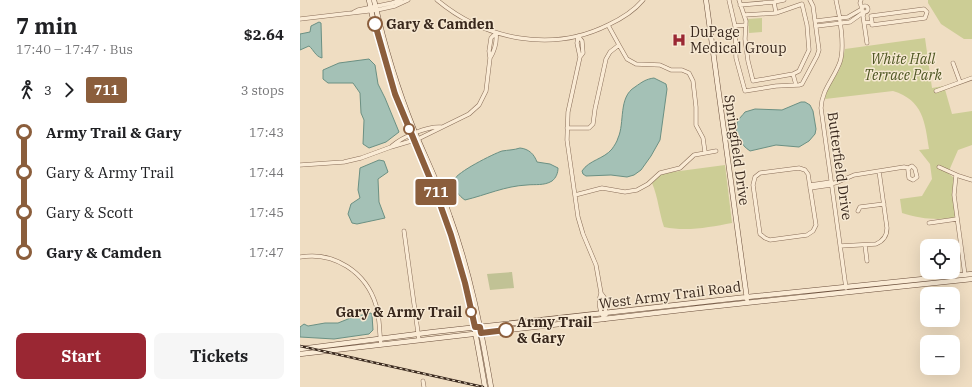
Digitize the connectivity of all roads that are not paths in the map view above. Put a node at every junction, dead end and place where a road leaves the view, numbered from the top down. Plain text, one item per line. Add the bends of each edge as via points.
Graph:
1 (369, 0) edge
2 (374, 0) edge
3 (401, 0) edge
4 (408, 0) edge
5 (438, 0) edge
6 (643, 0) edge
7 (706, 0) edge
8 (729, 0) edge
9 (784, 0) edge
10 (810, 0) edge
11 (836, 0) edge
12 (861, 0) edge
13 (739, 2) edge
14 (774, 2) junction
15 (374, 9) junction
16 (863, 10) junction
17 (776, 13) junction
18 (744, 15) junction
19 (300, 19) edge
20 (839, 21) junction
21 (872, 22) junction
22 (865, 23) junction
23 (816, 24) junction
24 (608, 25) junction
25 (746, 25) junction
26 (807, 25) junction
27 (735, 26) junction
28 (496, 33) junction
29 (578, 36) junction
30 (868, 43) dead end
31 (619, 45) junction
32 (953, 63) dead end
33 (793, 74) junction
34 (972, 78) edge
35 (753, 81) junction
36 (960, 82) junction
37 (743, 84) junction
38 (796, 85) junction
39 (936, 91) dead end
40 (441, 127) junction
41 (567, 128) junction
42 (413, 134) junction
43 (416, 140) junction
44 (391, 147) junction
45 (716, 151) dead end
46 (706, 152) junction
47 (300, 164) edge
48 (940, 167) dead end
49 (908, 168) dead end
50 (879, 171) junction
51 (956, 175) junction
52 (972, 180) edge
53 (831, 184) junction
54 (810, 187) junction
55 (575, 195) junction
56 (884, 204) junction
57 (858, 211) dead end
58 (957, 219) junction
59 (929, 223) dead end
60 (404, 232) dead end
61 (865, 245) junction
62 (840, 246) junction
63 (300, 257) edge
64 (867, 261) dead end
65 (972, 276) edge
66 (965, 277) junction
67 (846, 290) junction
68 (601, 293) junction
69 (747, 297) junction
70 (747, 303) junction
71 (606, 313) junction
72 (601, 314) junction
73 (605, 319) junction
74 (477, 327) junction
75 (418, 334) junction
76 (478, 334) junction
77 (418, 340) junction
78 (380, 342) junction
79 (300, 349) edge
80 (300, 354) edge
81 (423, 381) dead end
82 (424, 387) edge
83 (486, 387) edge
84 (491, 387) edge

1 - 15 main road
2 - 15 main road
3 - 15 street
4 - 15 street via 396,6
5 - 28 street via 466,20
6 - 24 street
7 - 69 main road, Springfield Drive
8 - 27 street
9 - 14 street
10 - 23 street via 814,6
11 - 20 street, Butterfield Drive
12 - 16 street
13 - 14 street
13 - 18 street
14 - 17 street
15 - 19 street
15 - 42 main road via 389,75
16 - 20 street
16 - 22 street
17 - 18 street
17 - 26 street via 802,4
18 - 25 street
20 - 23 street
20 - 53 street, Butterfield Drive via 842,56 824,91 821,108
21 - 21 street via 872,25 925,18 928,14 924,9 871,16
21 - 22 street
22 - 30 street
23 - 26 street
23 - 38 street via 819,50 802,84
24 - 29 street via 592,33
24 - 31 street
25 - 27 street
25 - 35 street via 748,61
26 - 33 street via 809,50 799,71
27 - 37 street via 736,58
28 - 29 street via 538,40
28 - 40 street via 491,38 487,86 479,105 469,114
29 - 41 street via 580,57
31 - 41 street via 606,59 593,126
31 - 46 street via 628,59 636,64 660,65 689,73 693,81 696,125 703,138
32 - 36 street
33 - 35 street
33 - 38 street
34 - 36 street
35 - 37 street
36 - 39 street
37 - 38 street via 745,91 748,92
40 - 42 street via 433,126
40 - 43 street
41 - 55 street
42 - 43 main road
42 - 44 street
43 - 44 street
43 - 74 main road via 441,199
44 - 47 street via 354,160
45 - 46 street
46 - 55 street via 694,155 675,170 660,173 637,190 625,192 602,188
48 - 51 street
49 - 50 street
50 - 53 street via 854,175
50 - 56 street
51 - 52 street
51 - 58 street via 954,191
53 - 54 street
53 - 62 street, Butterfield Drive
54 - 54 street via 816,225 813,231 807,235 770,240 760,234 753,185 755,177 760,173 799,168 808,174
55 - 68 street via 580,226 596,265
56 - 57 street via 860,208
56 - 61 street via 886,236 881,242
58 - 59 street
58 - 66 street
60 - 75 street
61 - 62 street
61 - 64 street
62 - 67 street, Butterfield Drive
63 - 78 street via 330,258 347,266 361,277 376,303
65 - 66 main road, West Army Trail Road
66 - 67 main road, West Army Trail Road
67 - 69 main road, West Army Trail Road
67 - 70 main road, West Army Trail Road
68 - 71 street
68 - 72 street
69 - 70 main road, Springfield Drive
69 - 71 main road, West Army Trail Road
70 - 73 main road, West Army Trail Road
71 - 72 main road, West Army Trail Road
71 - 73 street
72 - 73 street
72 - 74 main road, West Army Trail Road
73 - 76 main road, West Army Trail Road
74 - 75 main road, West Army Trail Road
74 - 76 main road
75 - 77 street
75 - 78 main road, West Army Trail Road
76 - 77 main road, West Army Trail Road
76 - 83 main road
76 - 84 main road
77 - 78 main road, West Army Trail Road
78 - 79 main road, West Army Trail Road
78 - 80 main road, West Army Trail Road
81 - 82 street

